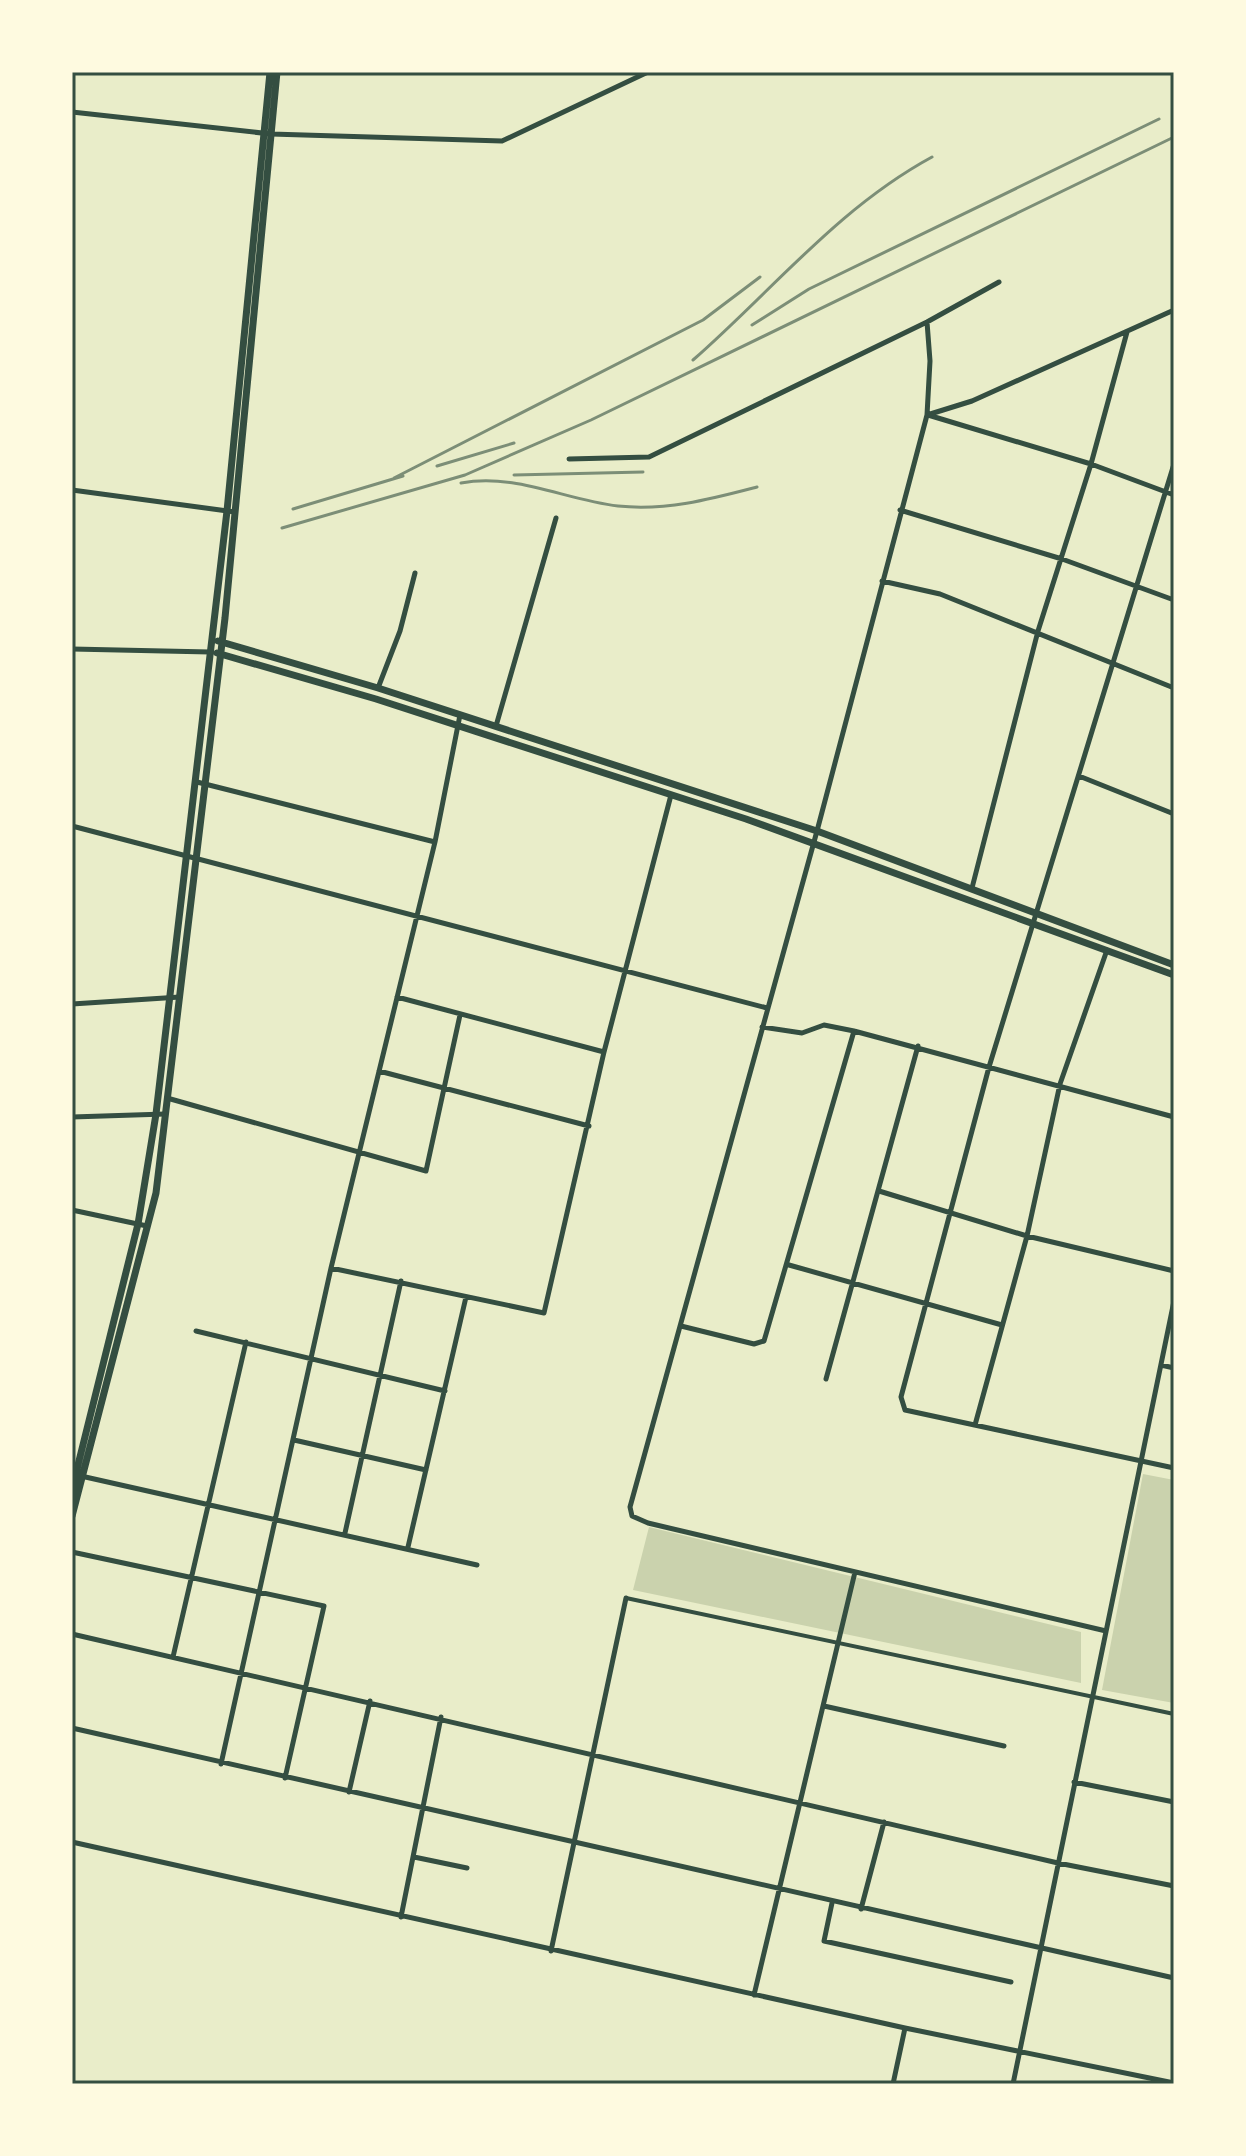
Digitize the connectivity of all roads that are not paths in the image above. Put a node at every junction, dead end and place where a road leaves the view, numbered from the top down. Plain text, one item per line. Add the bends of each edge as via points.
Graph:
1 (270, 72) edge
2 (277, 72) edge
3 (648, 72) edge
4 (72, 112) edge
5 (267, 134) junction
6 (999, 282) dead end
7 (1174, 310) edge
8 (927, 322) junction
9 (1127, 332) junction
10 (927, 415) junction
11 (569, 459) dead end
12 (1091, 464) junction
13 (1174, 464) edge
14 (72, 490) edge
15 (1165, 492) junction
16 (1174, 495) edge
17 (900, 510) junction
18 (231, 511) junction
19 (556, 518) dead end
20 (1062, 559) junction
21 (415, 573) dead end
22 (882, 581) junction
23 (1135, 586) junction
24 (1174, 600) edge
25 (1038, 631) junction
26 (211, 640) junction
27 (220, 641) junction
28 (72, 649) edge
29 (216, 653) junction
30 (1110, 664) junction
31 (378, 688) junction
32 (1174, 688) edge
33 (460, 715) junction
34 (458, 726) junction
35 (496, 726) junction
36 (1079, 776) junction
37 (202, 783) junction
38 (671, 795) junction
39 (1174, 814) edge
40 (72, 826) edge
41 (817, 831) junction
42 (435, 842) junction
43 (812, 843) junction
44 (193, 855) junction
45 (972, 888) junction
46 (1036, 911) junction
47 (416, 918) junction
48 (1035, 922) junction
49 (1107, 950) junction
50 (1174, 965) edge
51 (626, 969) junction
52 (1174, 975) edge
53 (180, 997) junction
54 (397, 997) junction
55 (170, 998) junction
56 (72, 1004) edge
57 (768, 1008) junction
58 (460, 1015) junction
59 (762, 1027) junction
60 (854, 1031) junction
61 (918, 1046) junction
62 (604, 1052) junction
63 (989, 1067) junction
64 (379, 1071) junction
65 (1060, 1084) junction
66 (444, 1089) junction
67 (167, 1098) junction
68 (161, 1114) junction
69 (72, 1117) edge
70 (1174, 1117) edge
71 (589, 1126) junction
72 (358, 1153) junction
73 (879, 1191) junction
74 (72, 1210) edge
75 (953, 1212) junction
76 (143, 1225) junction
77 (1027, 1236) junction
78 (789, 1265) junction
79 (331, 1268) junction
80 (1174, 1271) edge
81 (401, 1281) junction
82 (854, 1283) junction
83 (466, 1297) junction
84 (1174, 1301) edge
85 (927, 1304) junction
86 (1002, 1325) junction
87 (681, 1326) junction
88 (196, 1331) dead end
89 (246, 1342) junction
90 (312, 1360) junction
91 (1161, 1365) junction
92 (1174, 1368) edge
93 (382, 1376) junction
94 (826, 1379) dead end
95 (445, 1391) junction
96 (975, 1425) junction
97 (294, 1440) junction
98 (363, 1456) junction
99 (1141, 1461) junction
100 (1174, 1468) edge
101 (426, 1470) junction
102 (77, 1475) edge
103 (72, 1489) edge
104 (209, 1504) junction
105 (72, 1516) edge
106 (276, 1520) junction
107 (345, 1533) junction
108 (408, 1547) junction
109 (72, 1552) edge
110 (477, 1565) dead end
111 (855, 1572) junction
112 (192, 1579) junction
113 (260, 1592) junction
114 (626, 1598) joint
115 (1106, 1631) junction
116 (72, 1634) edge
117 (839, 1642) junction
118 (173, 1657) junction
119 (242, 1673) junction
120 (305, 1687) junction
121 (1092, 1699) junction
122 (370, 1701) junction
123 (824, 1706) junction
124 (1174, 1714) edge
125 (441, 1717) junction
126 (72, 1728) edge
127 (1004, 1746) dead end
128 (592, 1753) junction
129 (221, 1764) junction
130 (285, 1778) junction
131 (1074, 1782) junction
132 (349, 1792) junction
133 (800, 1802) junction
134 (1174, 1802) edge
135 (422, 1809) junction
136 (884, 1822) junction
137 (72, 1842) edge
138 (575, 1844) junction
139 (414, 1857) junction
140 (1058, 1863) junction
141 (467, 1868) dead end
142 (1174, 1886) edge
143 (779, 1891) junction
144 (832, 1903) junction
145 (861, 1909) junction
146 (401, 1917) junction
147 (1039, 1950) junction
148 (551, 1951) junction
149 (1174, 1978) edge
150 (1011, 1982) dead end
151 (754, 1995) junction
152 (905, 2028) junction
153 (1018, 2052) junction
154 (1174, 2083) edge
155 (893, 2084) edge
156 (1013, 2084) edge

1 - 5 main road
2 - 5 main road
3 - 5 street via 502,141
4 - 5 street
5 - 18 main road
6 - 8 street
7 - 9 street
8 - 10 street
8 - 11 street via 649,457
9 - 10 street via 972,401
9 - 12 street
10 - 12 street
10 - 17 street
12 - 15 street
12 - 20 street
13 - 15 street
14 - 18 street
15 - 16 street
15 - 23 street
17 - 20 street
17 - 22 street
18 - 26 main road
18 - 27 main road
19 - 35 street
20 - 23 street
20 - 25 street
21 - 31 street
22 - 25 street via 940,594
22 - 41 street
23 - 24 street
23 - 30 street
25 - 30 street
25 - 45 street
26 - 27 main road
26 - 29 main road
27 - 29 main road
27 - 31 main road
28 - 29 street
29 - 34 main road
29 - 37 main road
30 - 32 street
30 - 36 street
31 - 33 main road
33 - 34 street
33 - 35 main road
34 - 38 main road
34 - 42 street
35 - 41 main road
36 - 39 street
36 - 46 street
37 - 42 street
37 - 44 main road
38 - 43 main road
38 - 51 street
40 - 44 street
41 - 43 street
41 - 45 main road
42 - 47 street
43 - 48 main road
43 - 57 street
44 - 47 street
44 - 53 main road
44 - 55 main road
45 - 46 main road
46 - 48 street
46 - 50 main road
47 - 51 street
47 - 54 street
48 - 49 main road
48 - 63 street
49 - 52 main road
49 - 65 street
51 - 57 street
51 - 62 street
53 - 55 street
53 - 67 main road
54 - 58 street
54 - 64 street
55 - 56 street
55 - 68 main road
57 - 59 street
58 - 62 street
58 - 66 street
59 - 60 street via 802,1033 824,1025
59 - 87 street
60 - 61 street
60 - 78 street
61 - 63 street
61 - 73 street
62 - 71 street
63 - 65 street
63 - 75 street
64 - 66 street
64 - 72 street
65 - 70 street
65 - 77 street
66 - 71 street
66 - 72 street via 426,1171
67 - 68 main road
67 - 72 street
68 - 69 street
68 - 76 main road
71 - 83 street via 544,1313
72 - 79 street
73 - 75 street
73 - 82 street
74 - 76 street
75 - 77 street
75 - 85 street
76 - 102 main road
77 - 80 street
77 - 86 street
78 - 82 street
78 - 87 street via 764,1341 754,1344
79 - 81 street
79 - 90 street
81 - 83 street
81 - 93 street
82 - 85 street
82 - 94 street
83 - 95 street
84 - 91 street
85 - 86 street
85 - 96 street via 902,1404 905,1410
86 - 96 street
87 - 111 street via 630,1507 632,1516
88 - 89 street
89 - 90 street
89 - 104 street
90 - 93 street
90 - 97 street
91 - 92 street
91 - 99 street
93 - 95 street
93 - 98 street
95 - 101 street
96 - 99 street
97 - 98 street
97 - 106 street
98 - 101 street
98 - 107 street
99 - 100 street
99 - 115 street
101 - 108 street
102 - 103 main road
102 - 104 street
102 - 105 main road
104 - 106 street
104 - 112 street
106 - 107 street
106 - 113 street
107 - 108 street
108 - 110 street
109 - 112 street
111 - 115 street
111 - 117 street
112 - 113 street
112 - 118 street
113 - 119 street
113 - 120 street via 324,1606
114 - 117 street
114 - 128 street
115 - 121 street
116 - 118 street
117 - 121 street
117 - 123 street
118 - 119 street
119 - 120 street
119 - 129 street
120 - 122 street
120 - 130 street
121 - 124 street
121 - 131 street
122 - 125 street
122 - 132 street
123 - 127 street
123 - 133 street
125 - 128 street
125 - 135 street
126 - 129 street
128 - 133 street
128 - 138 street
129 - 130 street
130 - 132 street
131 - 134 street
131 - 140 street
132 - 135 street
133 - 136 street
133 - 143 street
135 - 138 street
135 - 139 street
136 - 140 street
136 - 145 street
137 - 146 street
138 - 143 street
138 - 148 street
139 - 141 street
139 - 146 street
140 - 142 street
140 - 147 street
143 - 144 street
143 - 151 street
144 - 145 street
144 - 150 street via 824,1941
145 - 147 street
146 - 148 street
147 - 149 street
147 - 153 street
148 - 151 street
151 - 152 street
152 - 153 street
152 - 155 street
153 - 154 street
153 - 156 street

